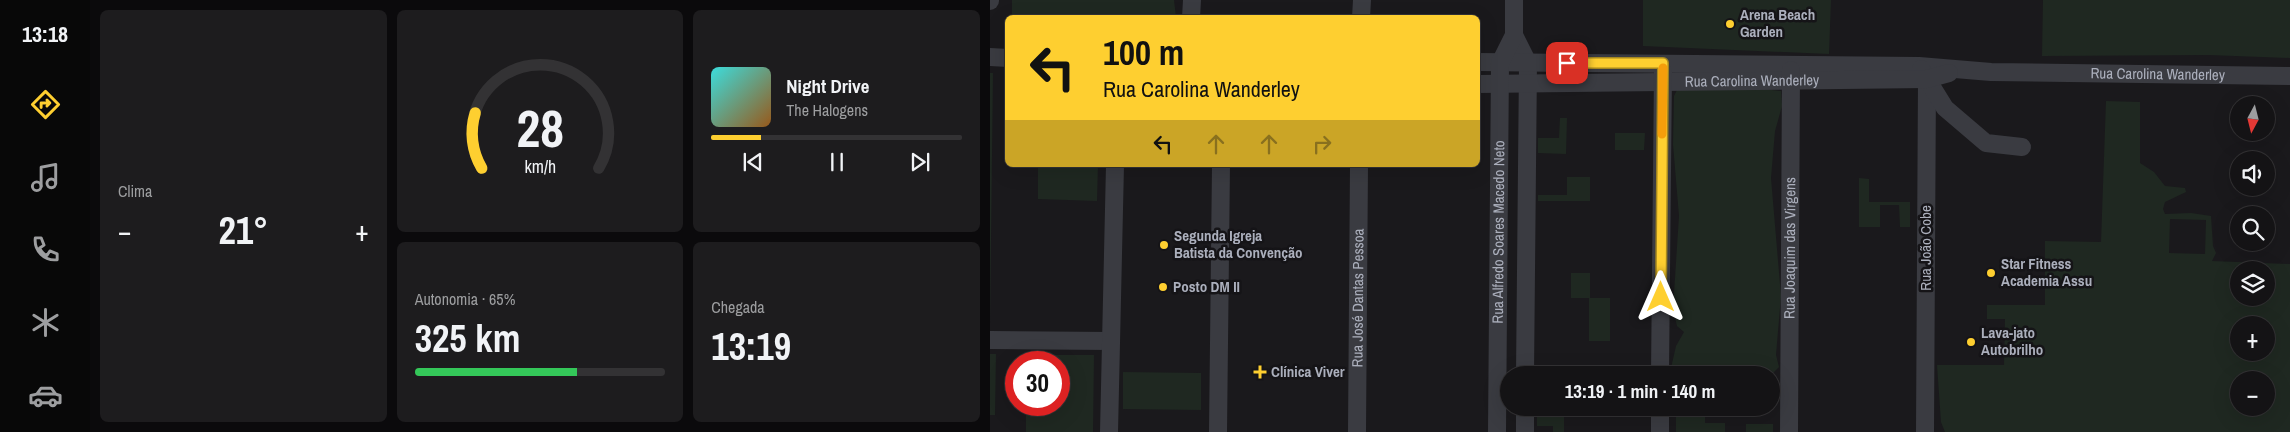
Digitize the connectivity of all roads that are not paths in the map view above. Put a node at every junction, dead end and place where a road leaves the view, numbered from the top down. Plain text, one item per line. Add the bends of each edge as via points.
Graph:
1 (1192, 0) edge
2 (1362, 0) edge
3 (1514, 0) edge
4 (1192, 15) edge
5 (1361, 15) edge
6 (1514, 35) junction
7 (990, 57) edge
8 (1005, 58) edge
9 (1480, 62) edge
10 (1500, 63) junction
11 (1528, 63) junction
12 (1663, 63) junction
13 (1791, 72) junction
14 (1923, 72) junction
15 (2290, 76) edge
16 (1662, 81) junction
17 (1480, 84) edge
18 (1499, 84) junction
19 (1527, 85) junction
20 (2022, 147) dead end
21 (1115, 167) edge
22 (1221, 167) edge
23 (1360, 167) edge
24 (990, 340) edge
25 (1111, 341) junction
26 (1525, 366) edge
27 (1660, 366) edge
28 (1525, 416) edge
29 (1660, 416) edge
30 (1109, 432) edge
31 (1218, 432) edge
32 (1357, 432) edge
33 (1497, 432) edge
34 (1525, 432) edge
35 (1660, 432) edge
36 (1789, 432) edge
37 (1925, 432) edge

1 - 4 street
2 - 5 street
3 - 6 street, Rua Alfredo Soares Macedo Neto
6 - 10 street, Rua Alfredo Soares Macedo Neto
6 - 11 street, Rua Alfredo Soares Macedo Neto
7 - 8 street
9 - 10 street, Rua Carolina Wanderley
10 - 11 street, Rua Carolina Wanderley
10 - 18 street, Rua Alfredo Soares Macedo Neto
11 - 12 street, Rua Carolina Wanderley
11 - 19 street, Rua Alfredo Soares Macedo Neto
12 - 13 street, Rua Carolina Wanderley
12 - 16 street
13 - 14 street, Rua Carolina Wanderley
13 - 16 street, Rua Carolina Wanderley
13 - 36 street, Rua Joaquim das Virgens
14 - 15 street, Rua Carolina Wanderley via 1966,69
14 - 20 street via 1945,108 1986,143
14 - 37 street, Rua João Cobe
16 - 19 street, Rua Carolina Wanderley
16 - 27 street
17 - 18 street, Rua Carolina Wanderley
18 - 19 street, Rua Carolina Wanderley
18 - 33 street, Rua Alfredo Soares Macedo Neto
19 - 26 street, Rua Alfredo Soares Macedo Neto
21 - 25 street
22 - 31 street
23 - 32 street, Rua José Dantas Pessoa
24 - 25 street
25 - 30 street
28 - 34 street
29 - 35 street

